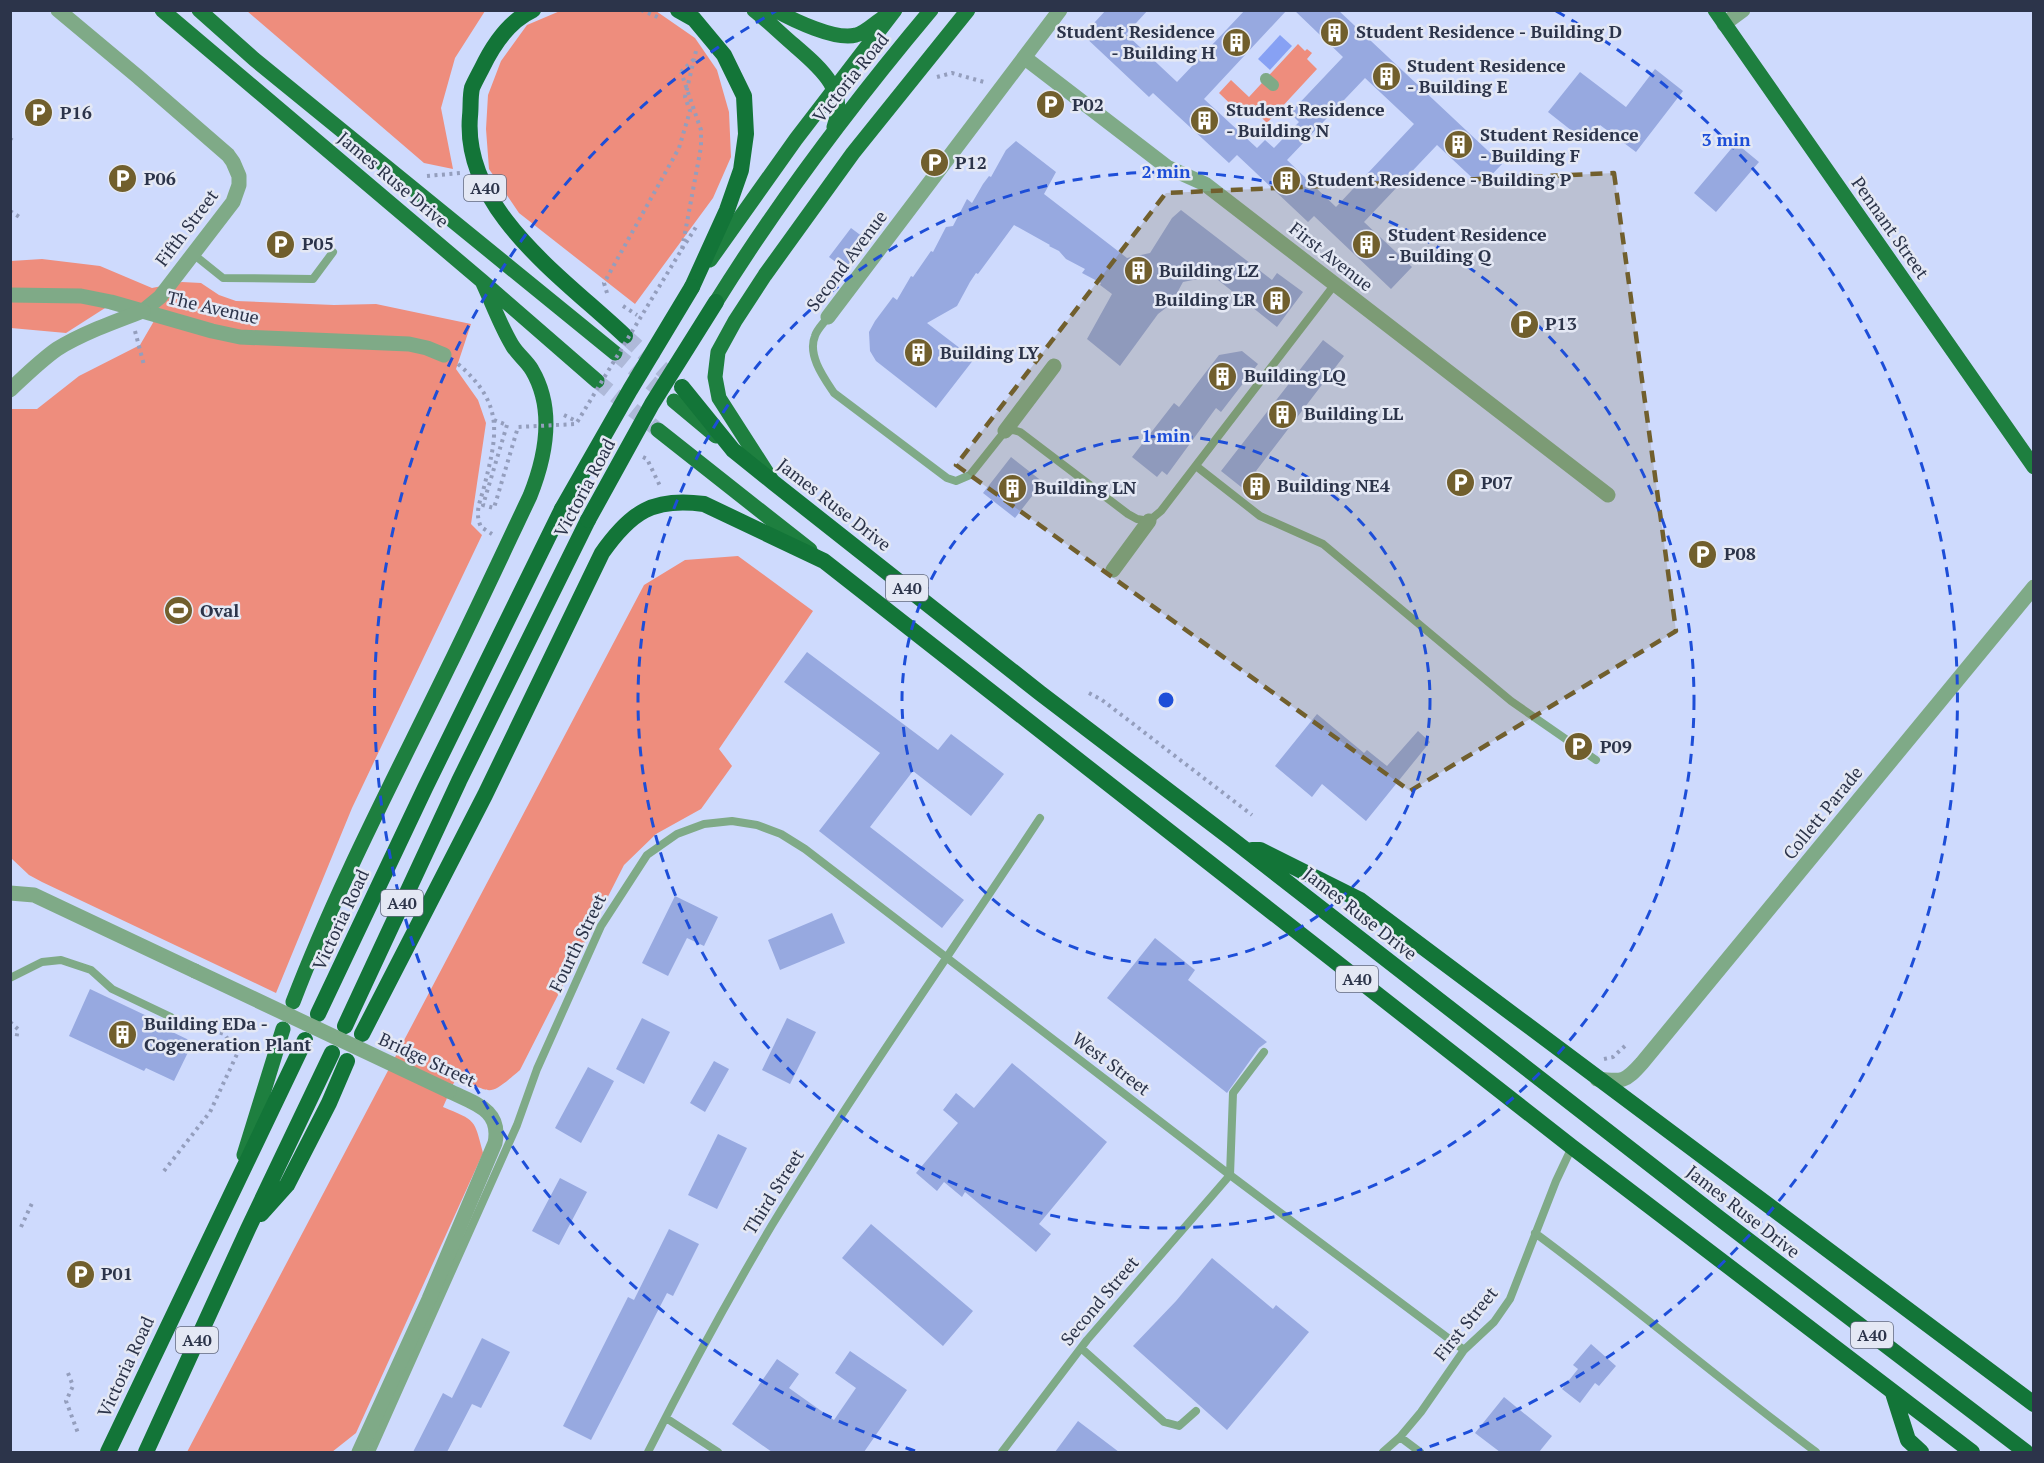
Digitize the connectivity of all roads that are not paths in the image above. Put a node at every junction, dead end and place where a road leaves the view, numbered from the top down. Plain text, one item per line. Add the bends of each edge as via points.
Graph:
1 (58, 10) edge
2 (162, 10) edge
3 (199, 10) edge
4 (532, 10) edge
5 (754, 10) edge
6 (774, 10) edge
7 (894, 10) edge
8 (931, 10) edge
9 (968, 10) edge
10 (1060, 10) edge
11 (1716, 10) edge
12 (1743, 10) edge
13 (671, 15) edge
14 (1724, 24) junction
15 (1025, 58) junction
16 (834, 88) junction
17 (832, 132) junction
18 (333, 252) dead end
19 (194, 254) junction
20 (482, 281) junction
21 (1335, 284) junction
22 (692, 287) junction
23 (10, 295) edge
24 (716, 302) joint
25 (143, 311) junction
26 (828, 316) joint
27 (625, 336) tunnel mouth
28 (615, 353) tunnel mouth
29 (444, 355) road end
30 (1054, 366) dead end
31 (597, 381) tunnel mouth
32 (10, 390) edge
33 (678, 394) tunnel mouth
34 (658, 430) tunnel mouth
35 (1005, 431) junction
36 (1196, 466) junction
37 (2034, 467) edge
38 (774, 483) junction
39 (1608, 495) dead end
40 (1149, 520) junction
41 (824, 561) junction
42 (1113, 570) dead end
43 (2034, 587) edge
44 (1596, 760) dead end
45 (1040, 818) dead end
46 (732, 821) joint
47 (1245, 850) junction
48 (10, 893) edge
49 (947, 960) junction
50 (10, 978) edge
51 (293, 1002) dead end
52 (318, 1014) dead end
53 (171, 1017) road end
54 (345, 1026) dead end
55 (283, 1029) dead end
56 (362, 1034) dead end
57 (305, 1040) dead end
58 (1264, 1052) dead end
59 (332, 1053) dead end
60 (347, 1061) dead end
61 (1642, 1063) junction
62 (1598, 1079) junction
63 (1642, 1112) junction
64 (1572, 1147) junction
65 (1230, 1175) junction
66 (235, 1184) junction
67 (248, 1228) junction
68 (1535, 1233) junction
69 (1081, 1348) junction
70 (1464, 1350) junction
71 (1893, 1393) junction
72 (2034, 1404) edge
73 (1196, 1411) dead end
74 (666, 1418) junction
75 (1400, 1437) junction
76 (106, 1449) edge
77 (146, 1452) edge
78 (359, 1452) edge
79 (371, 1452) edge
80 (648, 1452) edge
81 (718, 1452) edge
82 (1002, 1452) edge
83 (1383, 1452) edge
84 (1420, 1452) edge
85 (1816, 1452) edge
86 (1921, 1452) edge
87 (1972, 1452) edge
88 (2025, 1452) edge

1 - 19 street, Fifth Street via 171,104 233,162 239,176 237,194
2 - 20 main road, James Ruse Drive
3 - 28 main road, James Ruse Drive
4 - 27 highway, A40 via 493,45 472,89 469,131 477,173 491,200 521,238
5 - 16 main road via 813,62
6 - 7 main road via 843,36 858,35
7 - 16 main road, Victoria Road
8 - 17 main road, Victoria Road
9 - 38 main road via 853,153 765,275 718,352 715,377 719,398
10 - 15 street, Second Avenue
11 - 14 main road, Pennant Street
12 - 14 street
13 - 22 highway, A40 via 694,20 724,55 744,96 746,134 741,170 715,240
14 - 37 main road, Pennant Street
15 - 21 street, First Avenue via 1167,167 1205,184
15 - 26 street, Second Avenue
16 - 17 main road via 839,109
16 - 22 main road, Victoria Road
17 - 24 main road, Victoria Road / A40
18 - 19 lane via 313,279 223,278
19 - 25 street, Fifth Street via 160,297
20 - 31 main road, James Ruse Drive
20 - 51 main road via 512,345 532,370 541,391 546,441 541,468 365,834
21 - 36 lane
21 - 39 street, First Avenue
22 - 52 highway, Victoria Road / A40, bridge via 562,509
23 - 25 street, The Avenue via 81,296
24 - 54 highway, Victoria Road / A40, bridge via 652,404 588,520 459,781
25 - 29 street, The Avenue via 240,337 409,344
25 - 32 street, Fifth Street via 57,349
26 - 35 lane, Second Avenue via 814,338 814,355 834,393 947,478 956,481 970,475
30 - 35 street, Second Avenue
33 - 38 highway, James Ruse Drive / A40 via 733,450
34 - 41 main road
35 - 40 lane via 1020,432 1128,514
36 - 40 lane via 1161,511
36 - 44 lane via 1260,516 1323,544 1511,701
38 - 47 highway, James Ruse Drive / A40
40 - 42 street
41 - 56 highway, A40 via 704,504 686,501 665,502 641,512 619,530 602,553 485,795
41 - 64 highway, A40
43 - 61 street, Collett Parade
45 - 49 lane, Third Street
46 - 49 lane, West Street via 781,834 805,849
46 - 79 lane, Fourth Street via 704,824 677,834 647,855 601,926
47 - 62 highway via 1260,850 1360,900
47 - 88 highway, James Ruse Drive / A40
48 - 78 street, Bridge Street, bridge via 34,895 489,1113 496,1125 495,1143
49 - 65 lane, West Street
49 - 74 lane, Third Street via 772,1225
50 - 53 lane via 42,962 61,960 91,970 112,988
55 - 66 main road
57 - 66 highway, Victoria Road / A40
58 - 65 lane via 1233,1093
59 - 67 highway, A40
60 - 67 highway, A40 via 287,1185
61 - 62 street via 1629,1078
61 - 63 street via 1632,1090
62 - 63 highway
63 - 72 highway
64 - 68 lane, First Street
64 - 71 highway, A40
65 - 69 lane, Second Street
65 - 70 lane, West Street
66 - 76 highway, Victoria Road / A40
67 - 77 highway, A40
68 - 70 lane, First Street via 1510,1299 1494,1322
68 - 85 lane
69 - 73 lane via 1164,1422 1179,1426
69 - 82 lane, Second Street
70 - 75 lane, First Street
71 - 86 highway via 1908,1440
71 - 87 highway, A40
74 - 80 lane, Third Street
74 - 81 lane
75 - 83 lane, First Street
75 - 84 lane

